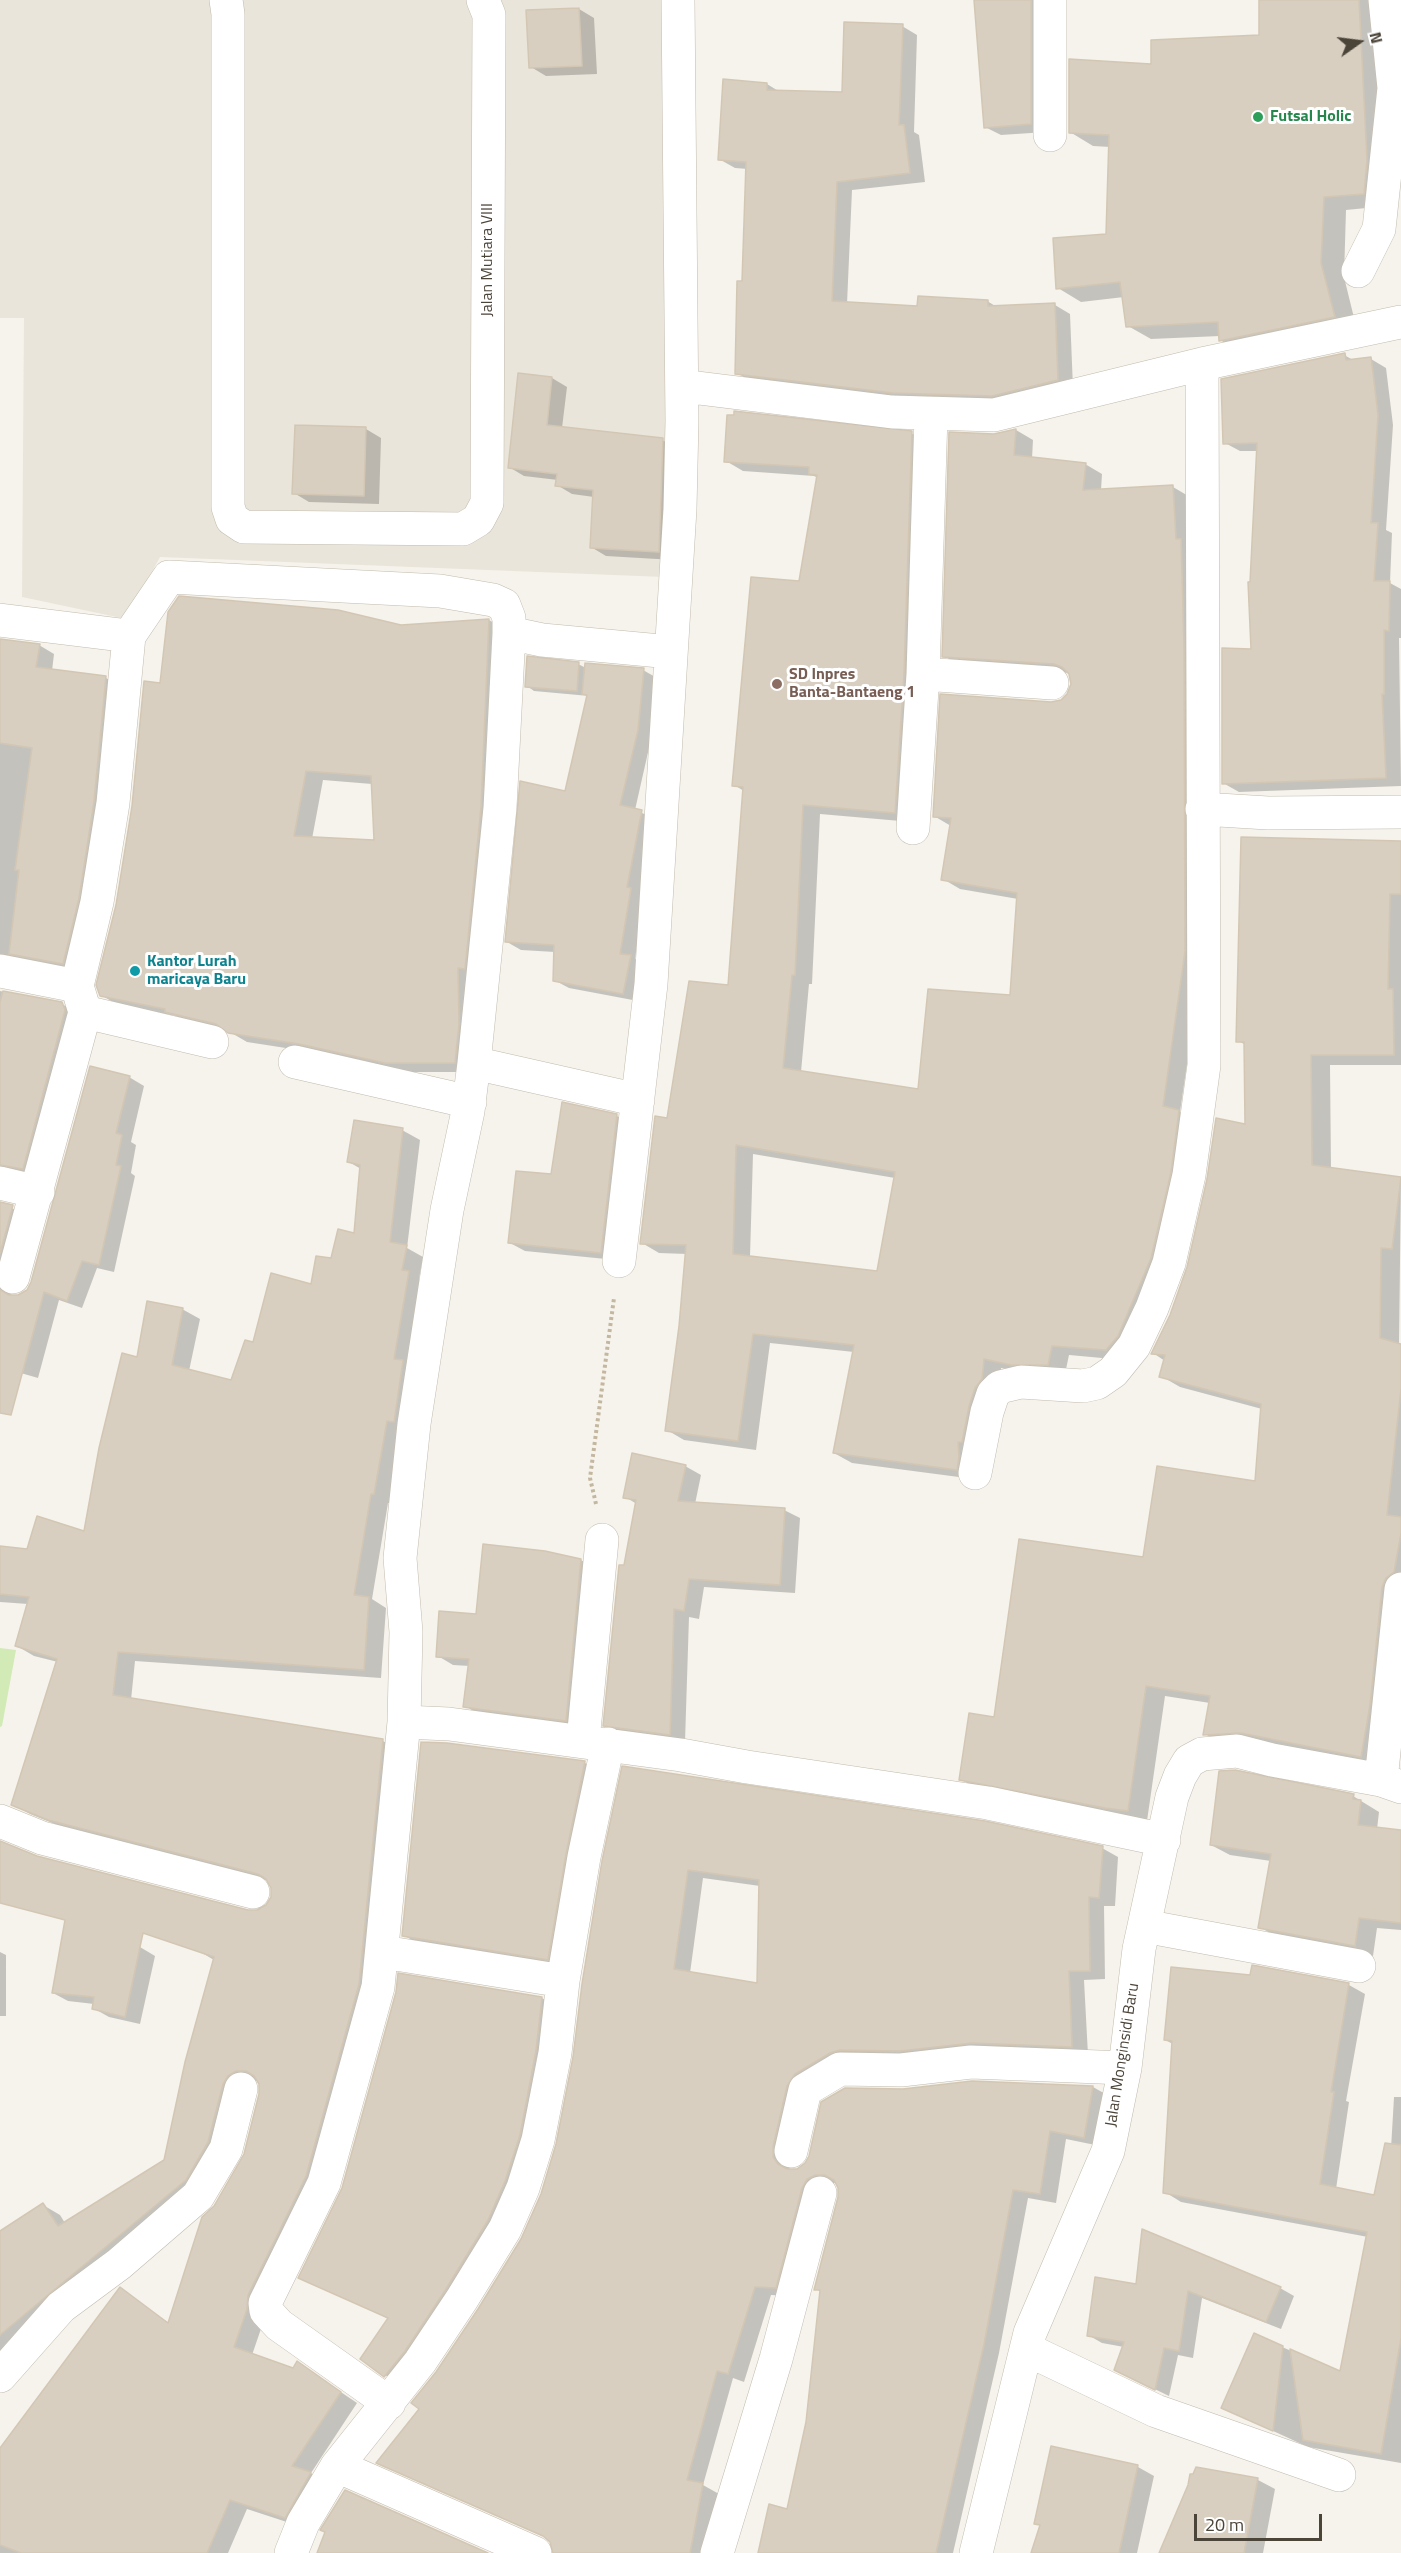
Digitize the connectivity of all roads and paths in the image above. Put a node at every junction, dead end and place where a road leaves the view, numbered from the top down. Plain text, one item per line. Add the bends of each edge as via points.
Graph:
1 (226, 0) edge
2 (483, 0) edge
3 (678, 0) edge
4 (1050, 0) edge
5 (1385, 0) edge
6 (1398, 88) edge
7 (1050, 135) dead end
8 (1358, 272) dead end
9 (1401, 322) edge
10 (1202, 364) junction
11 (682, 386) junction
12 (931, 415) junction
13 (0, 620) edge
14 (509, 633) junction
15 (129, 636) junction
16 (671, 652) junction
17 (923, 674) junction
18 (1052, 683) dead end
19 (1202, 808) junction
20 (1401, 812) edge
21 (913, 828) dead end
22 (0, 971) edge
23 (81, 999) junction
24 (212, 1042) dead end
25 (295, 1062) dead end
26 (474, 1063) junction
27 (638, 1100) junction
28 (470, 1102) junction
29 (0, 1183) edge
30 (38, 1192) junction
31 (619, 1262) joint
32 (13, 1277) dead end
33 (975, 1473) dead end
34 (602, 1540) joint
35 (1401, 1589) edge
36 (404, 1722) junction
37 (595, 1743) junction
38 (1391, 1783) edge
39 (0, 1821) edge
40 (1164, 1840) junction
41 (254, 1892) dead end
42 (1144, 1926) junction
43 (382, 1952) junction
44 (1359, 1965) dead end
45 (563, 1981) junction
46 (1125, 2068) junction
47 (241, 2089) dead end
48 (791, 2151) dead end
49 (820, 2193) dead end
50 (1026, 2349) junction
51 (0, 2376) edge
52 (389, 2403) junction
53 (337, 2466) junction
54 (1339, 2475) dead end
55 (291, 2553) edge
56 (535, 2553) edge
57 (717, 2553) edge
58 (976, 2553) edge

1 - 2 street, Jalan Mutiara VIII via 228,507 232,519 244,527 463,530 478,520 487,503 489,15
3 - 11 street
4 - 7 street
5 - 6 street
6 - 8 street via 1379,228
9 - 10 street
10 - 12 street via 994,415
10 - 19 street
11 - 12 street
11 - 16 street via 680,509
12 - 17 street
13 - 15 street
14 - 15 street via 504,605 440,591 169,577
14 - 16 street via 542,640
14 - 26 street via 500,807
15 - 23 street via 113,803
16 - 27 street via 651,984
17 - 18 street
17 - 21 street
19 - 20 street via 1268,813
19 - 33 street via 1204,1065 1189,1175 1169,1263 1134,1346 1113,1372 1097,1383 1083,1386 1021,1382 1000,1387 993,1394
22 - 23 street
23 - 24 street
23 - 30 street
25 - 28 street
26 - 27 street
26 - 28 street
27 - 31 street
28 - 36 street via 447,1210 413,1436 400,1558 406,1632
29 - 30 street
30 - 32 street
31 - 34 path via 590,1478 601,1517
34 - 37 street
35 - 38 street
36 - 37 street
36 - 43 street
37 - 40 street via 988,1803
37 - 45 street via 584,1857
38 - 40 street, Jalan Monginsidi Baru via 1237,1751 1202,1754 1190,1761 1180,1776
39 - 41 street via 42,1838
40 - 42 street, Jalan Monginsidi Baru
42 - 44 street
42 - 46 street, Jalan Monginsidi Baru
43 - 45 street
43 - 52 street via 378,1987 324,2183 265,2303 268,2314 279,2325
45 - 52 street via 555,2053 538,2140 523,2188 505,2229 462,2299
46 - 48 street via 971,2062 901,2070 840,2069 806,2090
46 - 50 street, Jalan Monginsidi Baru via 1108,2151 1057,2266
47 - 51 street via 226,2150 198,2196 119,2264 61,2307
49 - 57 street via 776,2359
50 - 54 street via 1156,2411
50 - 58 street, Jalan Monginsidi Baru
52 - 53 street
53 - 55 street via 303,2523
53 - 56 street

